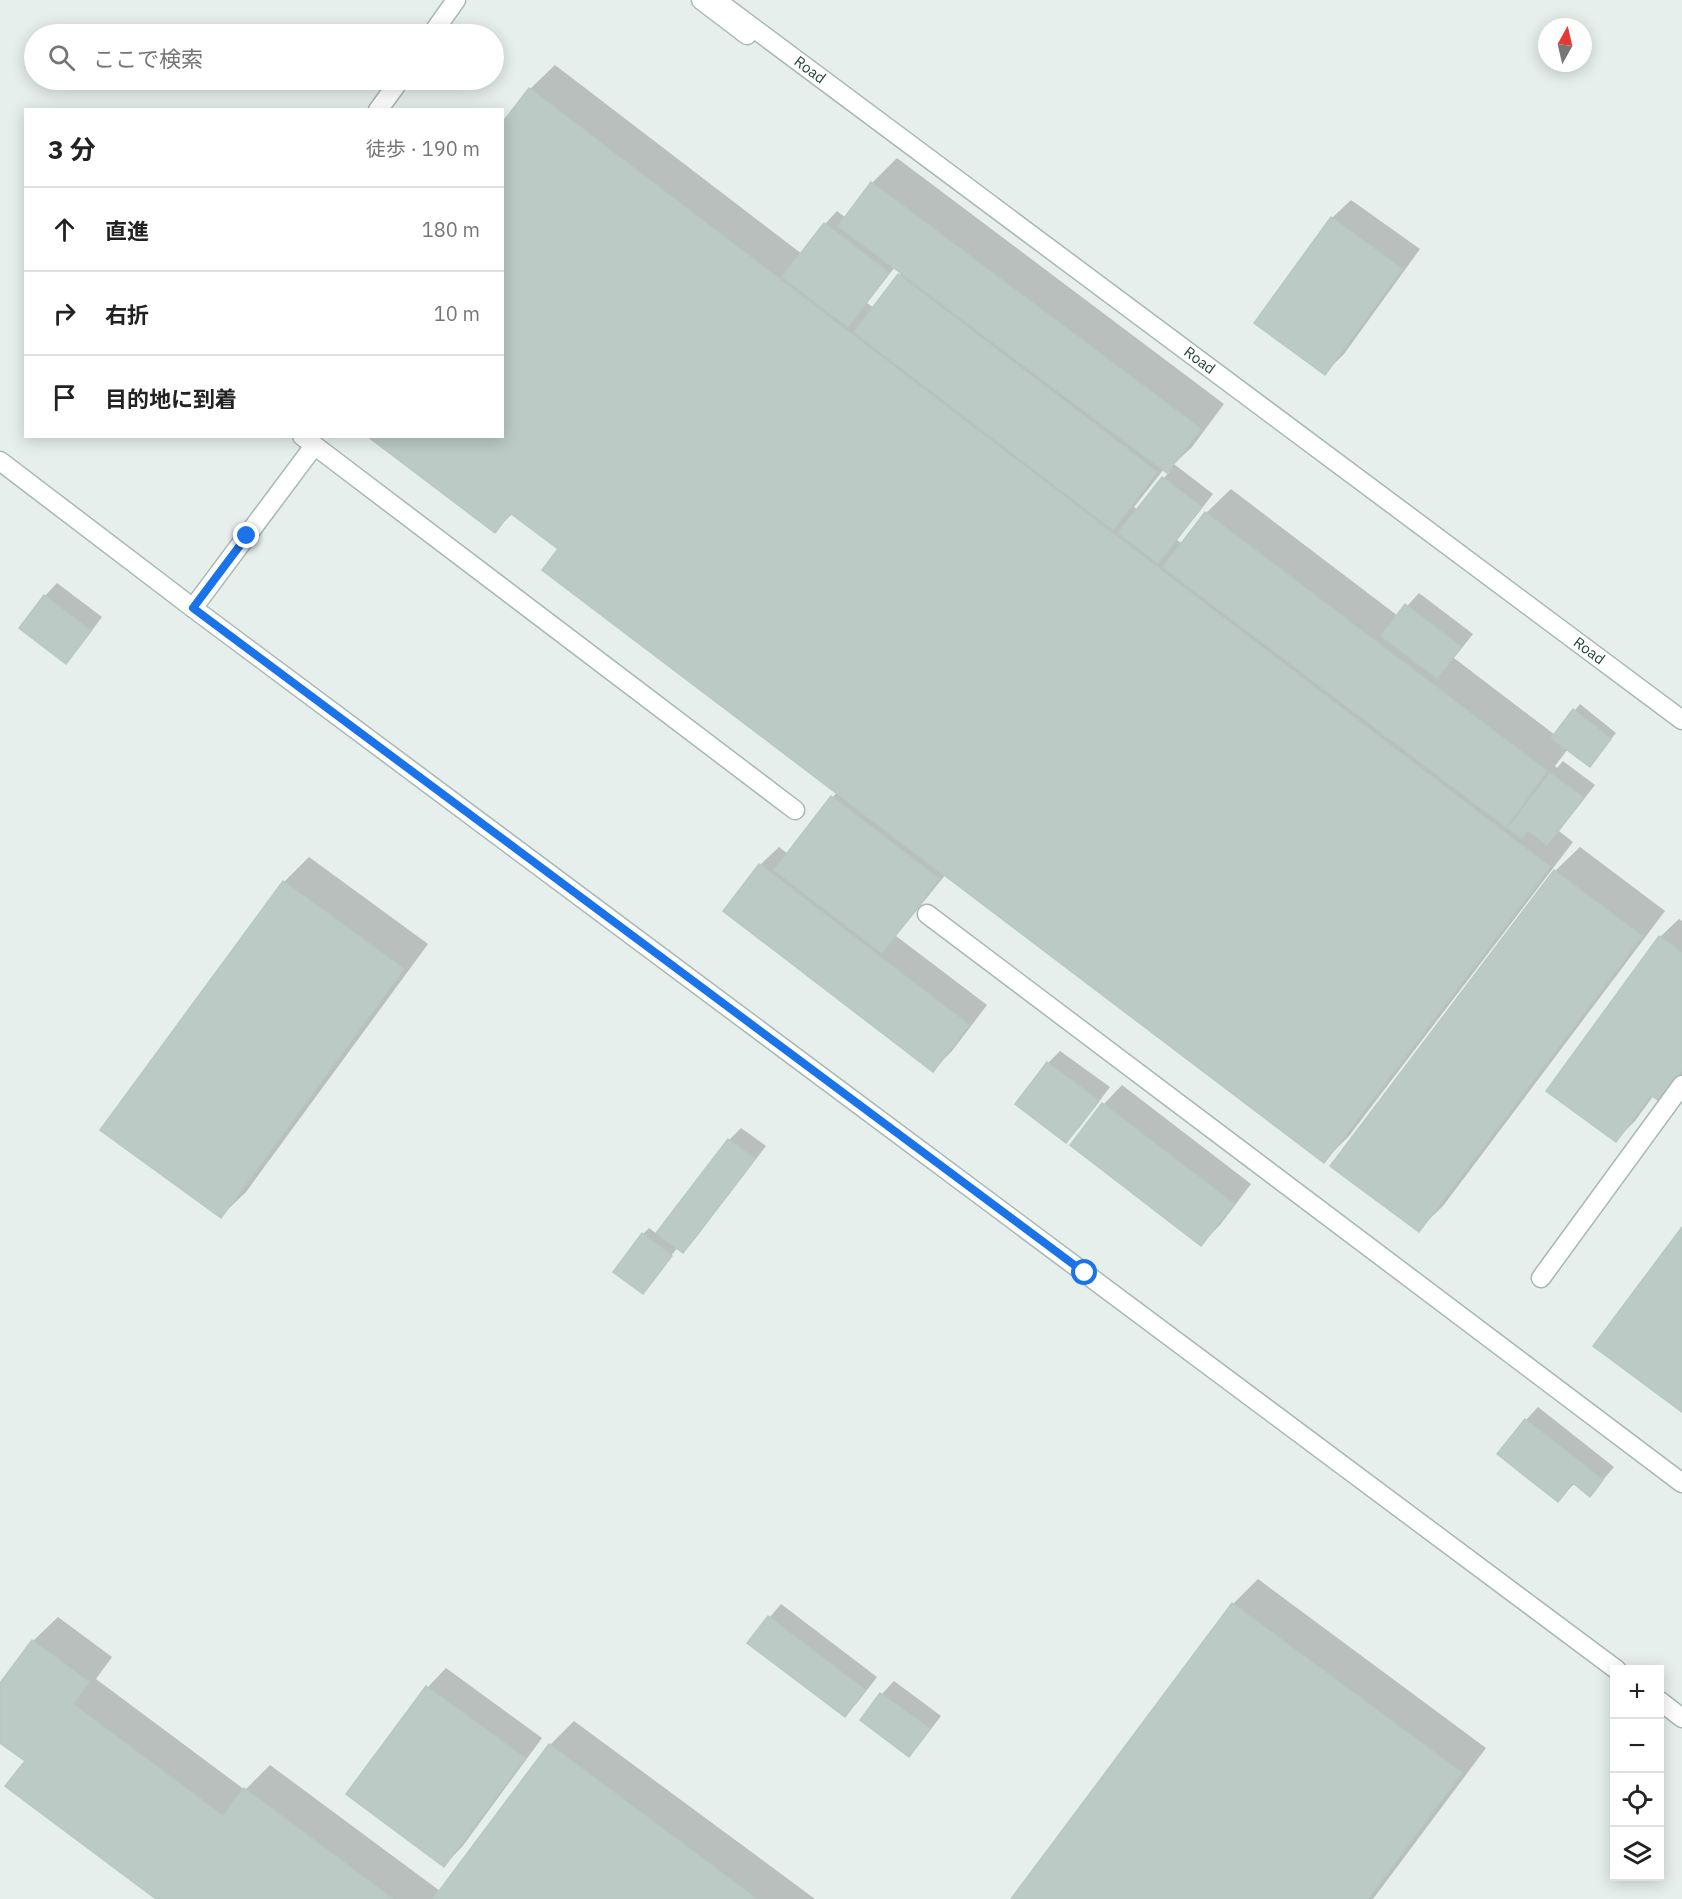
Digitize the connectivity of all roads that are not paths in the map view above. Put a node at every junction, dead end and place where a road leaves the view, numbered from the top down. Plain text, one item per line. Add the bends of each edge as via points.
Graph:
1 (456, 0) edge
2 (701, 0) edge
3 (716, 0) edge
4 (439, 24) edge
5 (392, 90) edge
6 (379, 108) edge
7 (308, 441) edge
8 (0, 461) edge
9 (193, 608) junction
10 (1682, 722) edge
11 (795, 810) dead end
12 (927, 914) dead end
13 (1682, 1085) edge
14 (1541, 1278) dead end
15 (1682, 1483) edge
16 (1610, 1665) edge
17 (1664, 1705) edge
18 (1682, 1718) edge

1 - 4 street
2 - 10 street
3 - 10 street, Road
5 - 6 street
7 - 9 street
7 - 11 street
8 - 9 street
9 - 16 street
12 - 15 street
13 - 14 street
17 - 18 street

